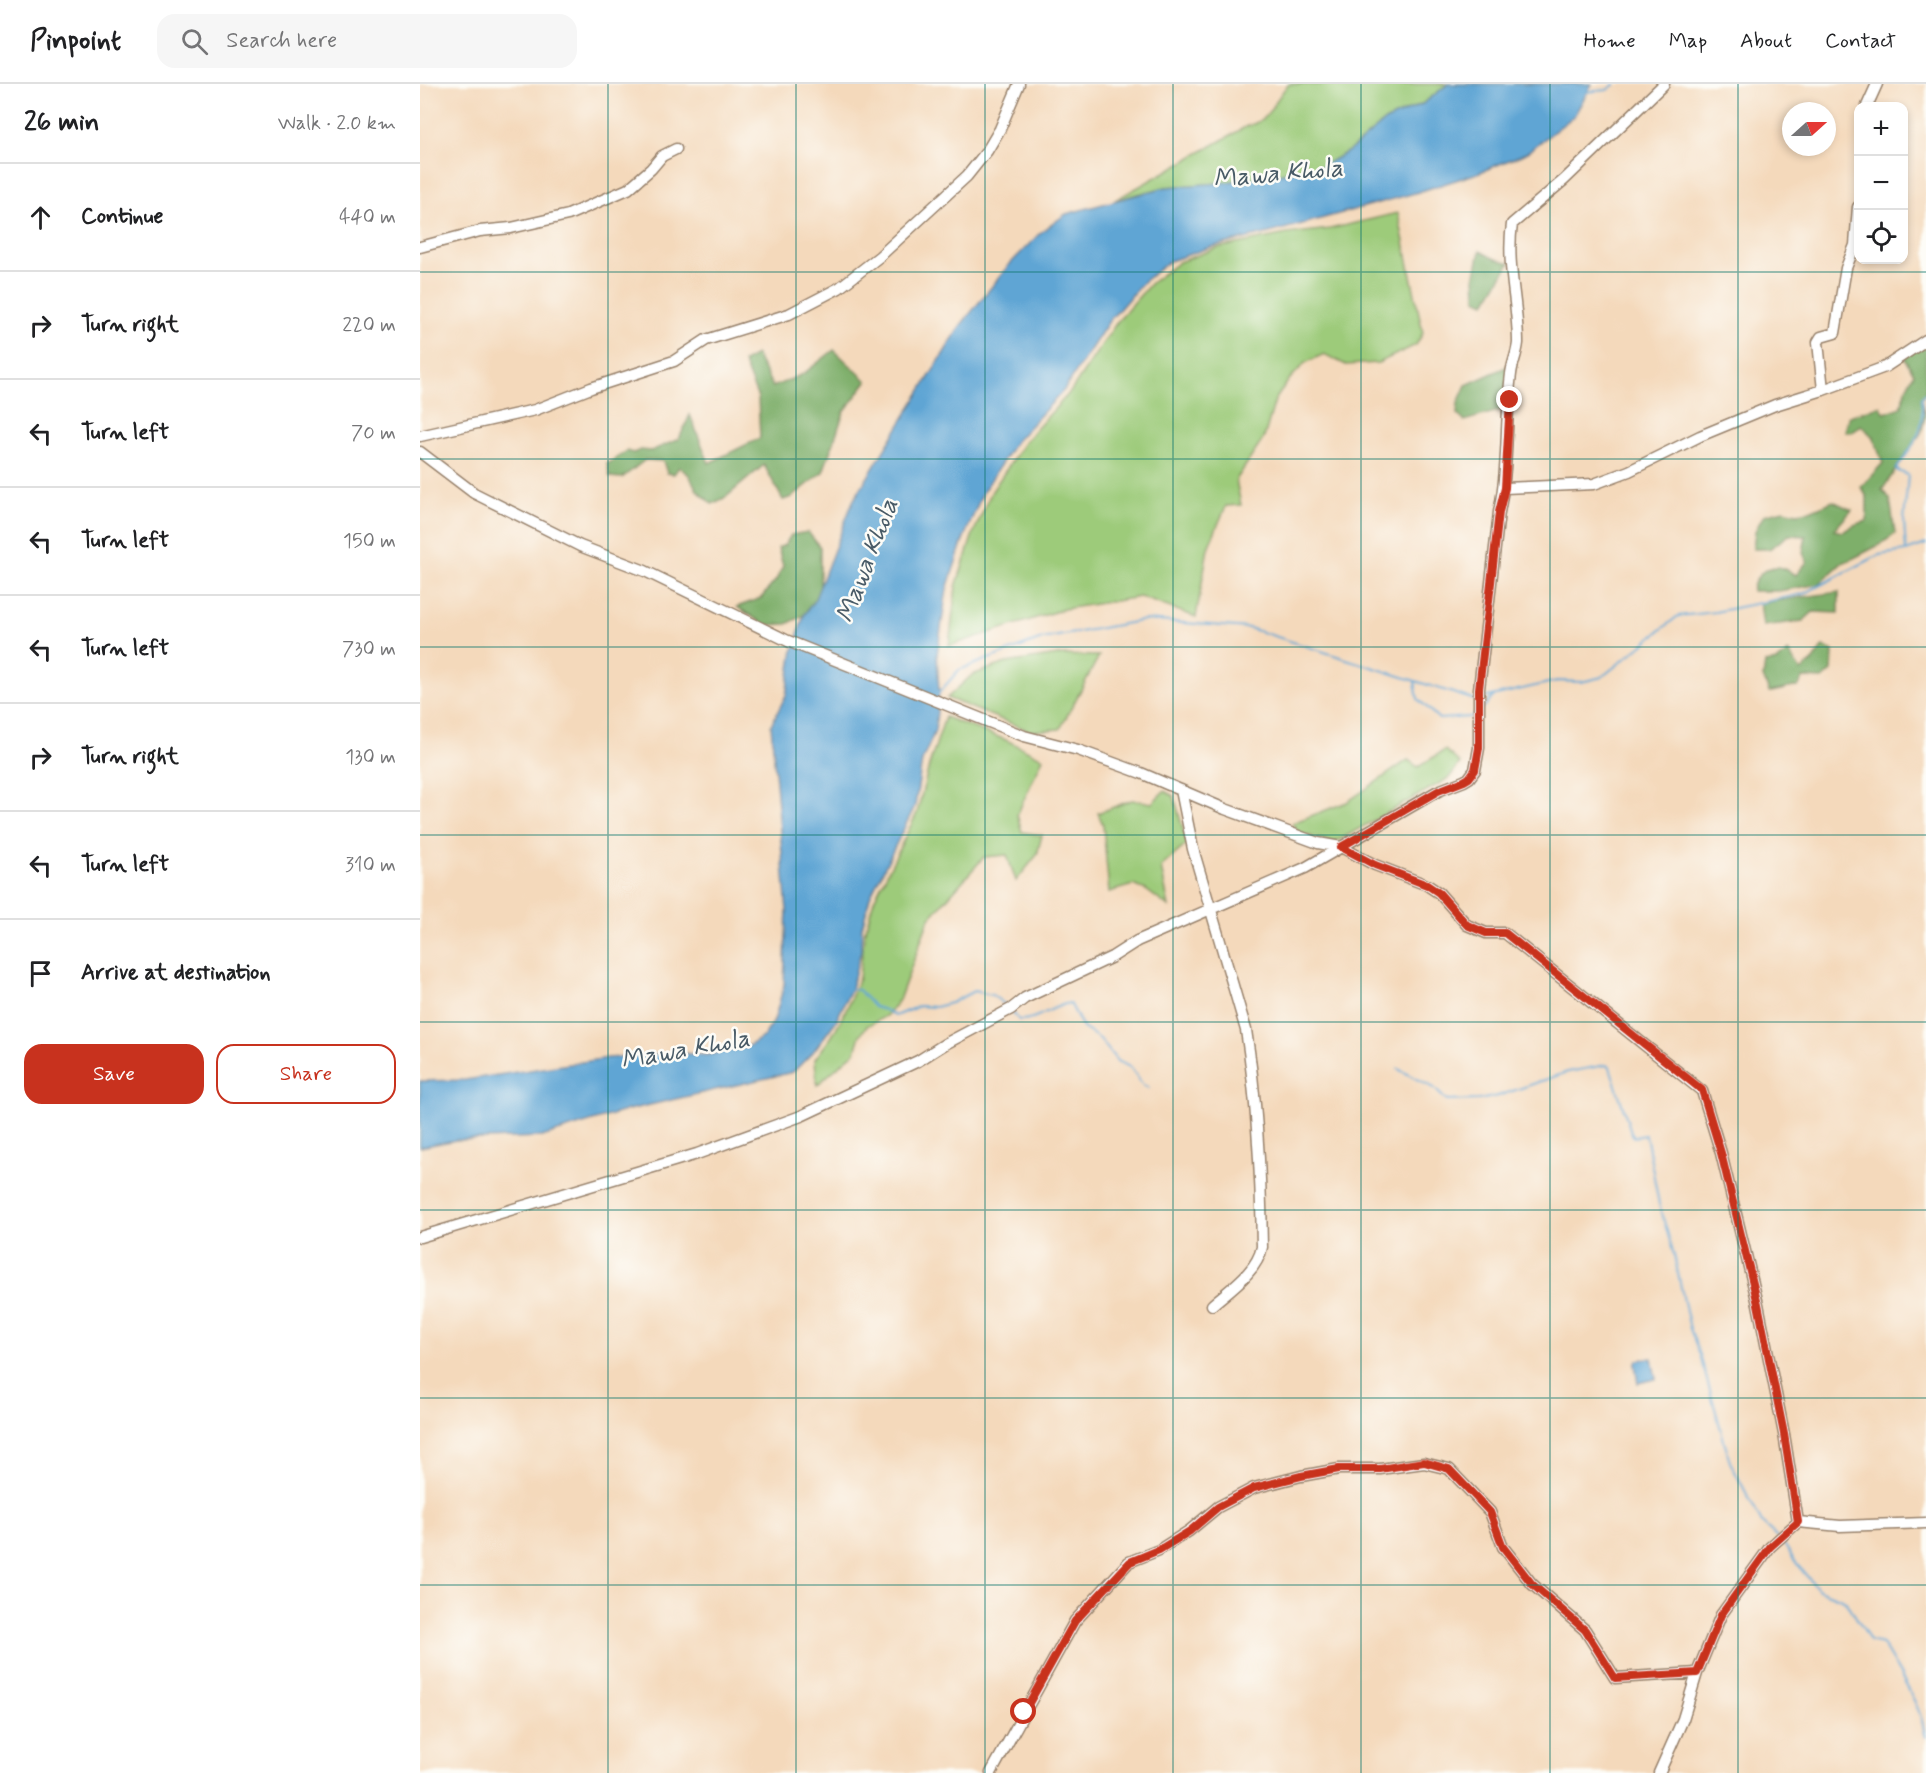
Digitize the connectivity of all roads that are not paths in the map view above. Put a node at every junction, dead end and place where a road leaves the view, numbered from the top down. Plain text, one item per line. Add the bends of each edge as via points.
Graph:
1 (1019, 84) edge
2 (1664, 84) edge
3 (1877, 84) edge
4 (1869, 102) edge
5 (676, 149) dead end
6 (1858, 210) edge
7 (420, 247) edge
8 (1926, 340) edge
9 (1823, 390) junction
10 (420, 436) edge
11 (420, 452) edge
12 (1505, 488) junction
13 (1181, 790) junction
14 (1341, 847) junction
15 (1210, 908) junction
16 (420, 1237) edge
17 (1212, 1305) dead end
18 (1798, 1522) junction
19 (1926, 1523) edge
20 (1697, 1673) junction
21 (991, 1773) edge
22 (1659, 1773) edge

1 - 10 street via 987,151 967,176 839,288 789,314 706,340 674,361 535,410
2 - 12 street via 1596,151 1512,224 1508,246 1518,342 1511,373
3 - 4 street
5 - 7 street via 662,156 628,189 568,215
6 - 9 street via 1855,245 1846,268 1835,333 1821,337 1818,342
8 - 9 street via 1885,367
9 - 12 street via 1775,405 1594,484
11 - 13 street via 474,493 788,641 1024,736 1078,750
12 - 14 street via 1479,689 1475,770 1469,778 1438,791
13 - 14 street via 1318,843
13 - 15 street
14 - 15 street via 1305,868
14 - 18 street via 1427,885 1467,925 1486,933 1505,933 1702,1090 1758,1304
15 - 16 street via 1024,998 918,1061 801,1116 697,1154
15 - 17 street via 1251,1060 1262,1247 1260,1258
18 - 19 street via 1840,1526
18 - 20 street via 1770,1547 1721,1615
20 - 21 street via 1615,1678 1585,1630 1532,1584 1503,1547 1490,1512 1449,1469 1424,1462 1380,1469 1339,1469 1254,1488 1218,1507 1159,1550 1130,1562 1075,1621
20 - 22 street via 1683,1719

